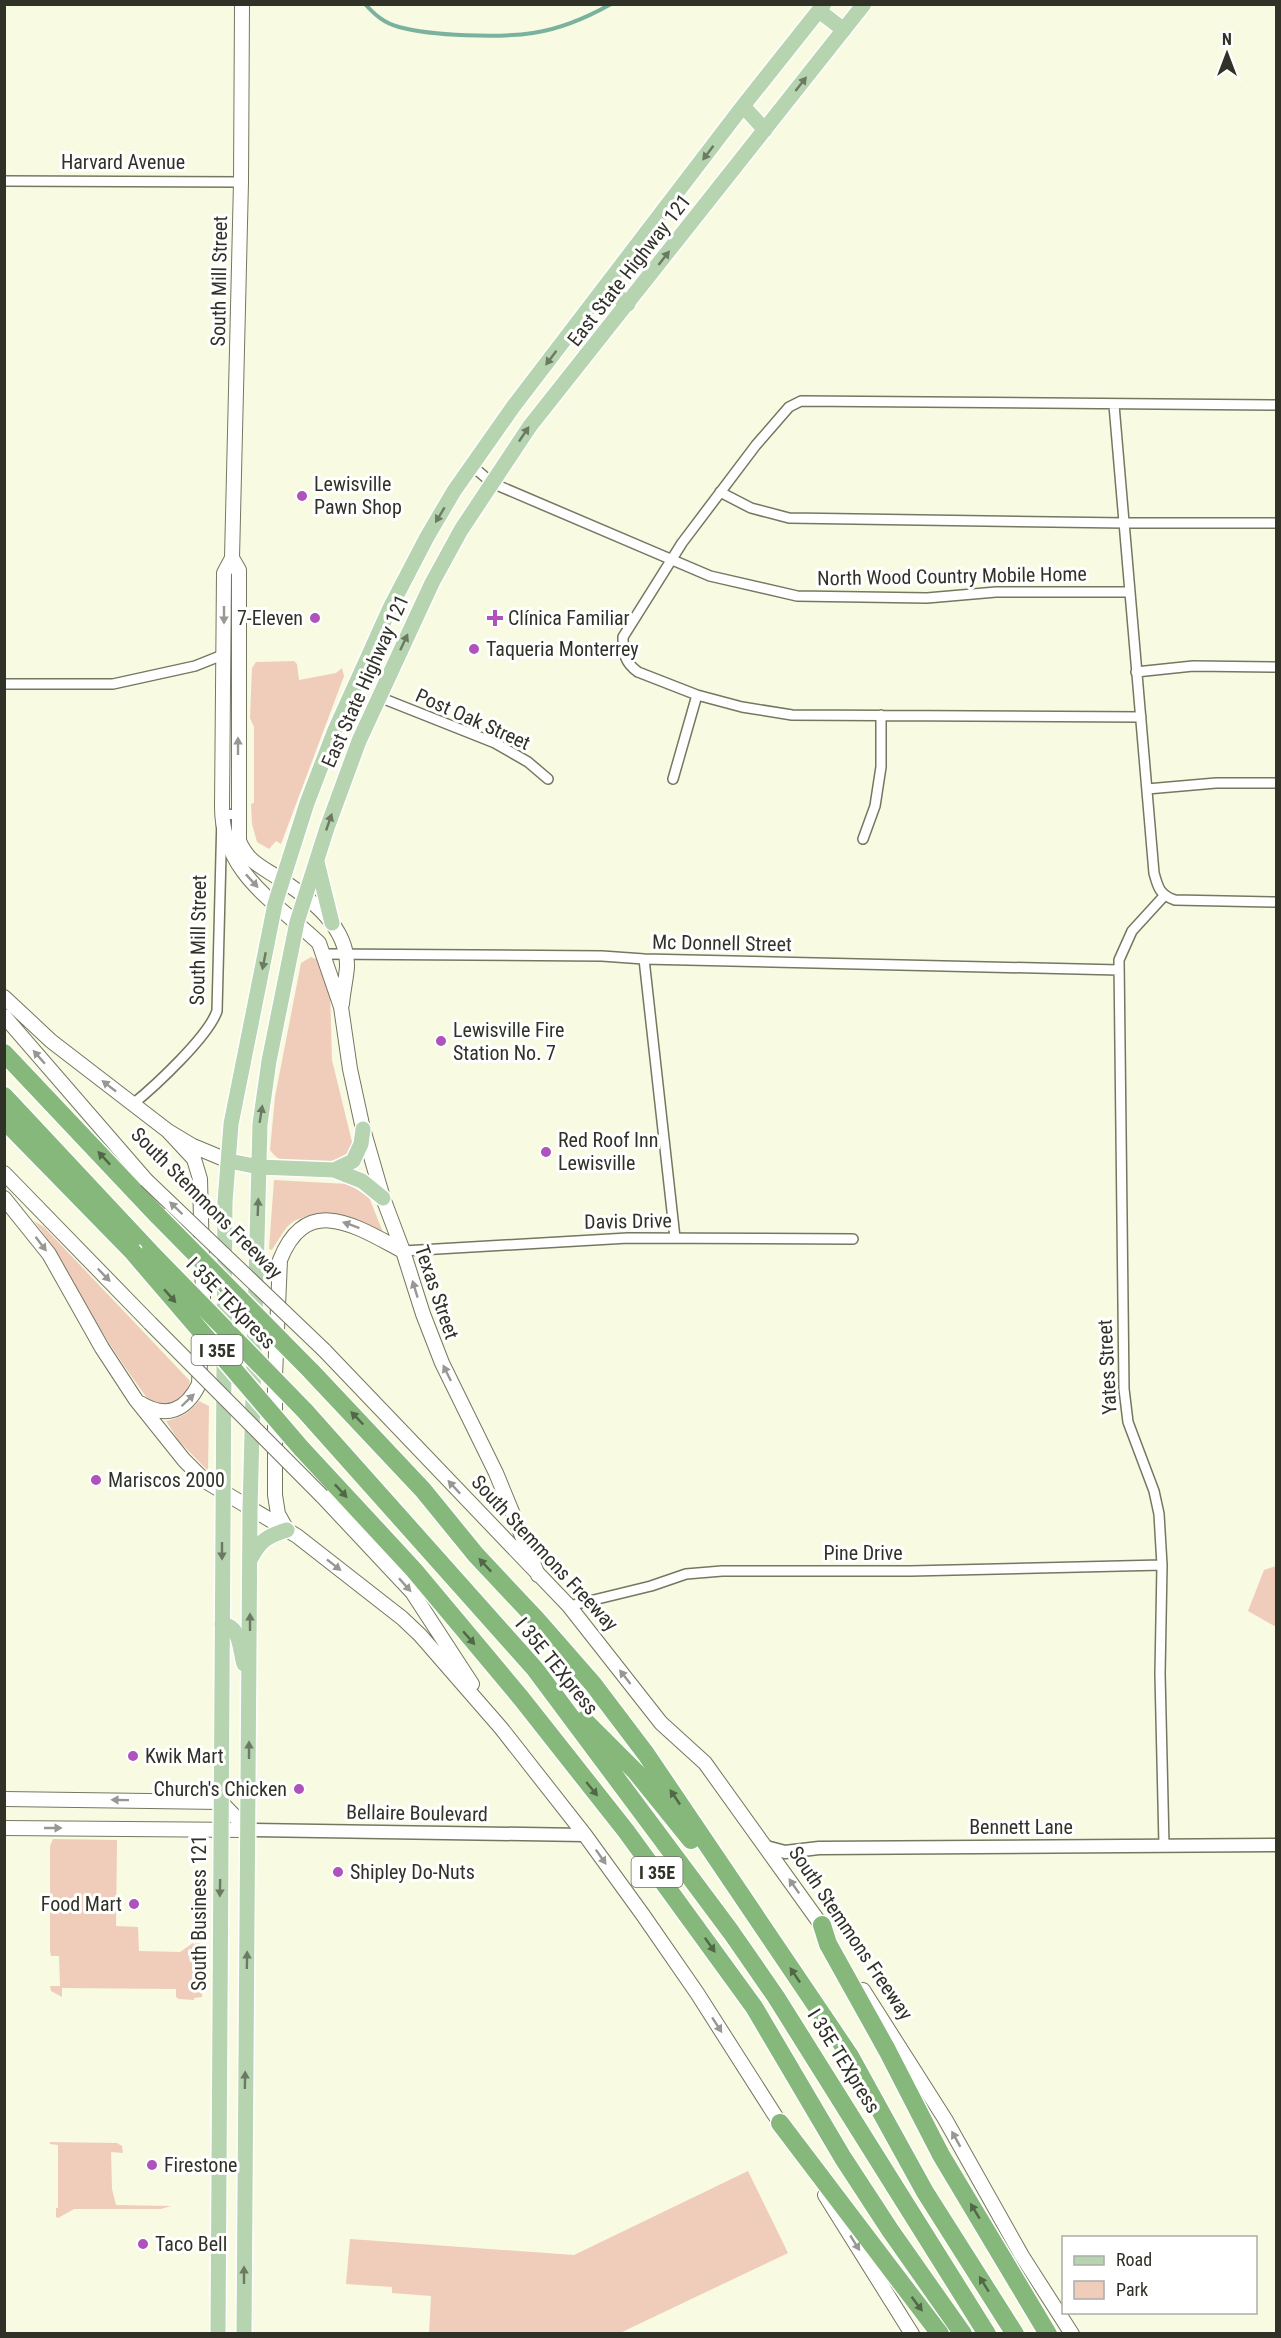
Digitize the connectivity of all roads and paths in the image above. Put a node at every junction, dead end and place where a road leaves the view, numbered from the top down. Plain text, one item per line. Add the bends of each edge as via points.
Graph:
1 (242, 4) edge
2 (864, 4) edge
3 (821, 8) edge
4 (844, 30) junction
5 (743, 106) junction
6 (765, 130) junction
7 (4, 180) edge
8 (241, 182) junction
9 (605, 287) junction
10 (628, 304) junction
11 (1114, 405) junction
12 (1276, 405) edge
13 (471, 465) junction
14 (492, 483) junction
15 (720, 492) junction
16 (1124, 524) junction
17 (1276, 524) edge
18 (232, 558) junction
19 (673, 559) junction
20 (1129, 592) junction
21 (239, 652) junction
22 (225, 654) junction
23 (1276, 667) edge
24 (1136, 672) junction
25 (4, 684) edge
26 (697, 695) junction
27 (379, 697) junction
28 (881, 715) junction
29 (1141, 717) junction
30 (548, 779) dead end
31 (673, 779) dead end
32 (1276, 783) edge
33 (1147, 789) junction
34 (238, 814) junction
35 (222, 815) junction
36 (863, 839) dead end
37 (316, 861) junction
38 (282, 880) junction
39 (1164, 896) junction
40 (305, 897) junction
41 (1276, 902) edge
42 (275, 904) junction
43 (297, 922) junction
44 (332, 923) junction
45 (323, 954) junction
46 (346, 954) junction
47 (644, 959) junction
48 (1119, 970) junction
49 (4, 997) edge
50 (341, 1007) junction
51 (4, 1016) edge
52 (4, 1053) edge
53 (4, 1096) edge
54 (133, 1104) junction
55 (4, 1120) edge
56 (363, 1129) junction
57 (168, 1131) junction
58 (229, 1161) junction
59 (259, 1167) junction
60 (334, 1170) junction
61 (4, 1173) edge
62 (4, 1198) edge
63 (383, 1198) junction
64 (675, 1238) junction
65 (853, 1239) dead end
66 (403, 1251) junction
67 (141, 1252) junction
68 (136, 1400) junction
69 (223, 1492) junction
70 (250, 1510) junction
71 (287, 1530) junction
72 (250, 1561) junction
73 (1162, 1565) junction
74 (538, 1575) junction
75 (569, 1606) junction
76 (222, 1624) junction
77 (535, 1669) junction
78 (250, 1681) junction
79 (501, 1728) junction
80 (4, 1799) edge
81 (221, 1802) junction
82 (4, 1828) edge
83 (221, 1830) junction
84 (248, 1830) junction
85 (585, 1835) junction
86 (1164, 1845) junction
87 (1276, 1845) edge
88 (766, 1847) junction
89 (822, 1925) junction
90 (766, 1932) junction
91 (780, 2123) junction
92 (218, 2188) junction
93 (244, 2188) junction
94 (218, 2218) junction
95 (243, 2219) junction
96 (218, 2334) edge
97 (244, 2334) edge
98 (912, 2334) edge
99 (940, 2334) edge
100 (963, 2334) edge
101 (987, 2334) edge
102 (1015, 2334) edge
103 (1048, 2334) edge
104 (1072, 2334) edge

1 - 8 main road, South Mill Street
2 - 4 main road, East State Highway 121
3 - 4 main road
3 - 5 main road, East State Highway 121
6 -> 4 main road, East State Highway 121
5 - 6 main road
5 -> 9 main road, East State Highway 121
10 -> 6 main road, East State Highway 121
7 - 8 street, Harvard Avenue
8 - 18 main road, South Mill Street
9 - 10 main road
9 -> 13 main road, East State Highway 121
14 -> 10 main road, East State Highway 121 via 530,426
11 - 12 street
11 - 15 street via 801,401 789,406
11 - 16 street
13 - 14 street, North Wood Country Mobile Home
13 -> 38 main road, East State Highway 121 via 427,537 364,663 334,730
14 - 19 street, North Wood Country Mobile Home
27 -> 14 main road, East State Highway 121 via 432,583
15 - 16 street via 751,508 789,518
15 - 19 street
16 - 17 street
16 - 20 street
18 - 21 main road, South Mill Street via 239,570
18 -> 22 main road, South Mill Street via 224,573
19 - 20 street, North Wood Country Mobile Home via 710,576 797,596 927,598 996,592
19 - 26 street via 627,629 623,654 638,672
20 - 24 street
21 - 22 main road
34 -> 21 main road, South Mill Street
22 - 25 street via 195,666 112,684
22 - 35 main road, South Mill Street
23 - 24 street via 1193,666
24 - 29 street
26 - 28 street via 792,715
26 - 31 street
27 - 30 street, Post Oak Street via 495,743
37 -> 27 main road, East State Highway 121
28 - 29 street
28 - 36 street via 881,767 875,806
29 - 33 street
32 - 33 street
33 - 39 street via 1154,873
34 - 35 street
34 - 38 main road, South Mill Street via 239,841 244,853
35 -> 42 main road, South Mill Street via 224,836 237,865
35 - 54 street, South Mill Street via 214,1021
37 - 40 main road, East State Highway 121
37 - 44 main road
38 - 40 main road, South Mill Street
38 - 42 main road, East State Highway 121
39 - 41 street via 1175,900
39 - 48 street, Yates Street via 1132,931 1119,960
40 - 43 main road, East State Highway 121
40 - 44 main road, Texas Street
42 - 43 main road, South Mill Street
42 -> 58 main road, East State Highway 121 via 231,1124
43 - 45 main road, Texas Street via 319,943
59 -> 43 main road, East State Highway 121 via 260,1124
44 - 46 main road, Texas Street
45 - 46 street, Mc Donnell Street
45 - 50 main road, Texas Street
46 - 47 street, Mc Donnell Street
46 - 50 main road, Texas Street
47 - 48 street, Mc Donnell Street
47 - 64 street
48 - 73 street, Yates Street via 1124,1389 1128,1422 1159,1514
54 -> 49 main road, South Stemmons Freeway via 51,1041
50 - 56 main road, Texas Street
74 -> 51 main road, South Stemmons Freeway, bridge via 324,1350 146,1180
90 -> 52 highway, South Stemmons Freeway / I 35E, bridge via 646,1754 593,1684 423,1490
53 - 67 highway, I 35E TEXpress
54 - 57 main road, South Stemmons Freeway
55 - 67 highway, I 35E
56 - 60 main road via 353,1161
56 - 63 main road, Texas Street
57 - 58 main road, South Stemmons Freeway
68 -> 57 main road via 153,1411 171,1410 187,1403 199,1384 200,1179 194,1159
58 - 59 main road
58 - 69 main road, East State Highway 121 via 225,1202
59 - 60 main road
70 -> 59 main road, East State Highway 121
60 - 63 main road via 362,1181
61 -> 79 main road, bridge via 412,1592
62 -> 68 main road via 49,1254
63 - 66 main road, Texas Street
64 - 65 street, Davis Drive
64 - 66 street, Davis Drive
66 -> 71 main road via 362,1229 330,1219 304,1225 286,1244 280,1260 275,1495 278,1514
74 -> 66 main road, Texas Street via 496,1473 442,1363
67 - 77 highway, I 35E TEXpress, bridge via 305,1411
67 -> 100 highway, I 35E, bridge via 301,1448 414,1570 522,1698 626,1831 754,2007 843,2158
68 - 69 main road via 184,1460
69 - 70 main road
69 -> 76 main road, South Business 121
70 - 71 main road
70 - 72 main road
71 - 72 main road via 259,1543
71 -> 79 main road via 402,1618
78 -> 72 main road
73 - 75 street, Pine Drive via 722,1570 686,1574
73 - 86 street, Yates Street
74 - 75 main road, South Stemmons Freeway
88 -> 75 main road, South Stemmons Freeway via 705,1763 661,1723
76 - 78 main road via 235,1630
76 - 81 main road, South Business 121
77 - 90 highway via 636,1772
77 - 101 highway, I 35E TEXpress via 776,1996
84 -> 78 main road
79 - 85 main road
81 -> 80 main road
81 - 83 main road, South Business 121
81 - 84 main road
82 -> 83 main road, Bellaire Boulevard
83 - 84 main road, Bellaire Boulevard
83 -> 92 main road, South Business 121
84 - 85 street, Bellaire Boulevard
93 -> 84 main road
85 -> 91 main road via 697,1994
86 - 87 street, Bennett Lane
86 - 88 street, Bennett Lane via 819,1848 785,1852
89 -> 88 main road, South Stemmons Freeway
103 -> 89 highway via 941,2154 828,1944
104 -> 89 main road, South Stemmons Freeway via 1022,2256 945,2119
102 -> 90 highway, South Stemmons Freeway / I 35E via 925,2192 850,2056
91 -> 98 main road
91 -> 99 highway
92 - 93 main road
92 - 94 main road, South Business 121
93 - 95 main road
94 - 95 main road
94 - 96 main road, South Business 121
97 -> 95 main road

